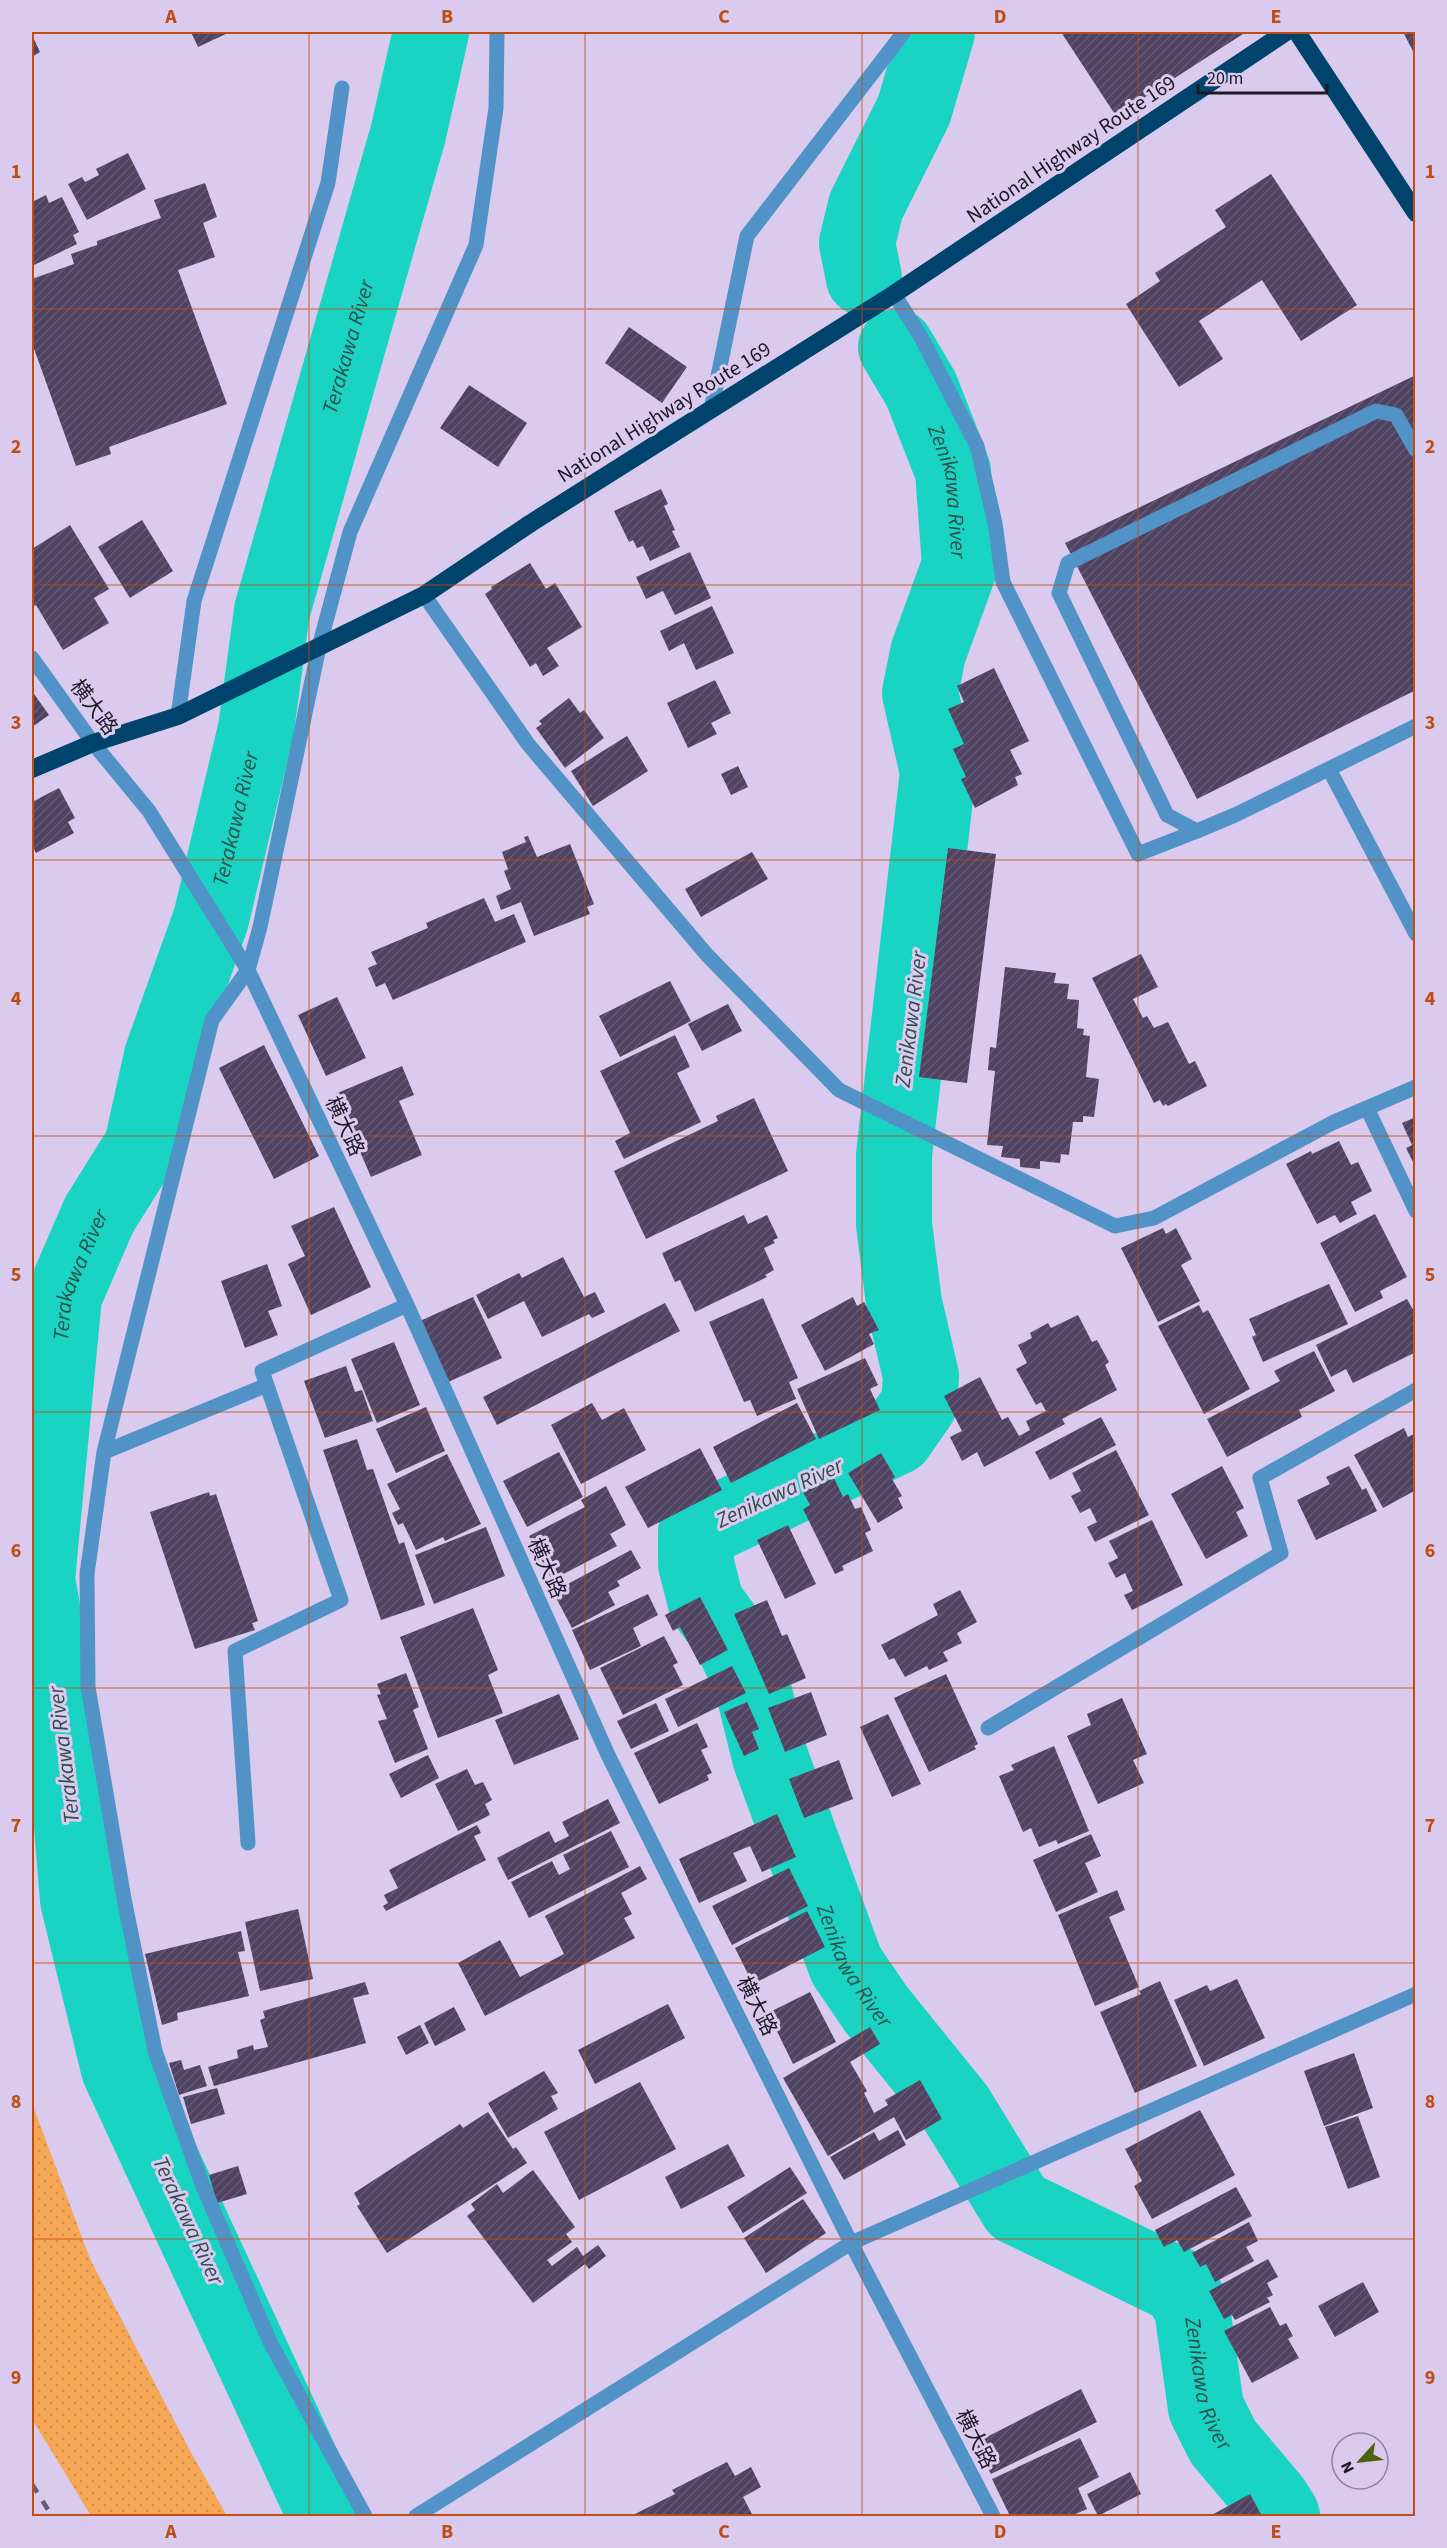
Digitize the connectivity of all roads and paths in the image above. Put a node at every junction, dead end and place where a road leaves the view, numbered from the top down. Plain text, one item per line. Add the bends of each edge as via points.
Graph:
1 (498, 32) edge
2 (904, 32) edge
3 (1287, 32) edge
4 (1297, 32) edge
5 (342, 88) dead end
6 (1416, 213) edge
7 (894, 294) junction
8 (711, 410) junction
9 (1416, 450) edge
10 (424, 595) junction
11 (319, 647) junction
12 (32, 658) edge
13 (178, 716) junction
14 (1416, 726) edge
15 (93, 743) junction
16 (32, 769) edge
17 (1329, 769) junction
18 (1197, 831) junction
19 (1416, 934) edge
20 (248, 970) junction
21 (1416, 1087) edge
22 (1367, 1108) junction
23 (1416, 1211) edge
24 (407, 1305) junction
25 (267, 1385) junction
26 (1416, 1390) edge
27 (104, 1452) junction
28 (988, 1728) dead end
29 (248, 1843) dead end
30 (1416, 1994) edge
31 (851, 2243) junction
32 (365, 2517) edge
33 (416, 2517) edge
34 (993, 2517) edge

1 - 11 street via 496,108 476,245 350,532
2 - 8 street via 747,236
3 - 7 highway, National Highway Route 169
4 - 6 highway
5 - 13 street via 328,183 194,601
7 - 8 highway, National Highway Route 169
7 - 18 street via 978,446 1003,582 1138,854
8 - 10 highway, National Highway Route 169
9 - 18 street via 1396,415 1376,411 1068,563 1059,592 1167,815
10 - 11 highway, National Highway Route 169
10 - 22 street via 528,744 707,955 839,1090 1115,1226 1154,1218
11 - 13 highway, National Highway Route 169
11 - 20 street
12 - 15 street, 横大路
13 - 15 highway, National Highway Route 169
14 - 17 street
15 - 16 highway, National Highway Route 169
15 - 20 street, 横大路 via 149,811
17 - 18 street
17 - 19 street
20 - 24 street, 横大路
20 - 27 street via 212,1020
21 - 22 street
22 - 23 street
24 - 25 street via 262,1371
24 - 31 street, 横大路 via 608,1755
25 - 27 street
25 - 29 street via 340,1600 235,1651
26 - 28 street via 1260,1478 1281,1553
27 - 32 street via 87,1574 88,1688 124,1899 156,2051 202,2184 270,2342
30 - 31 street
31 - 33 street
31 - 34 street, 横大路

